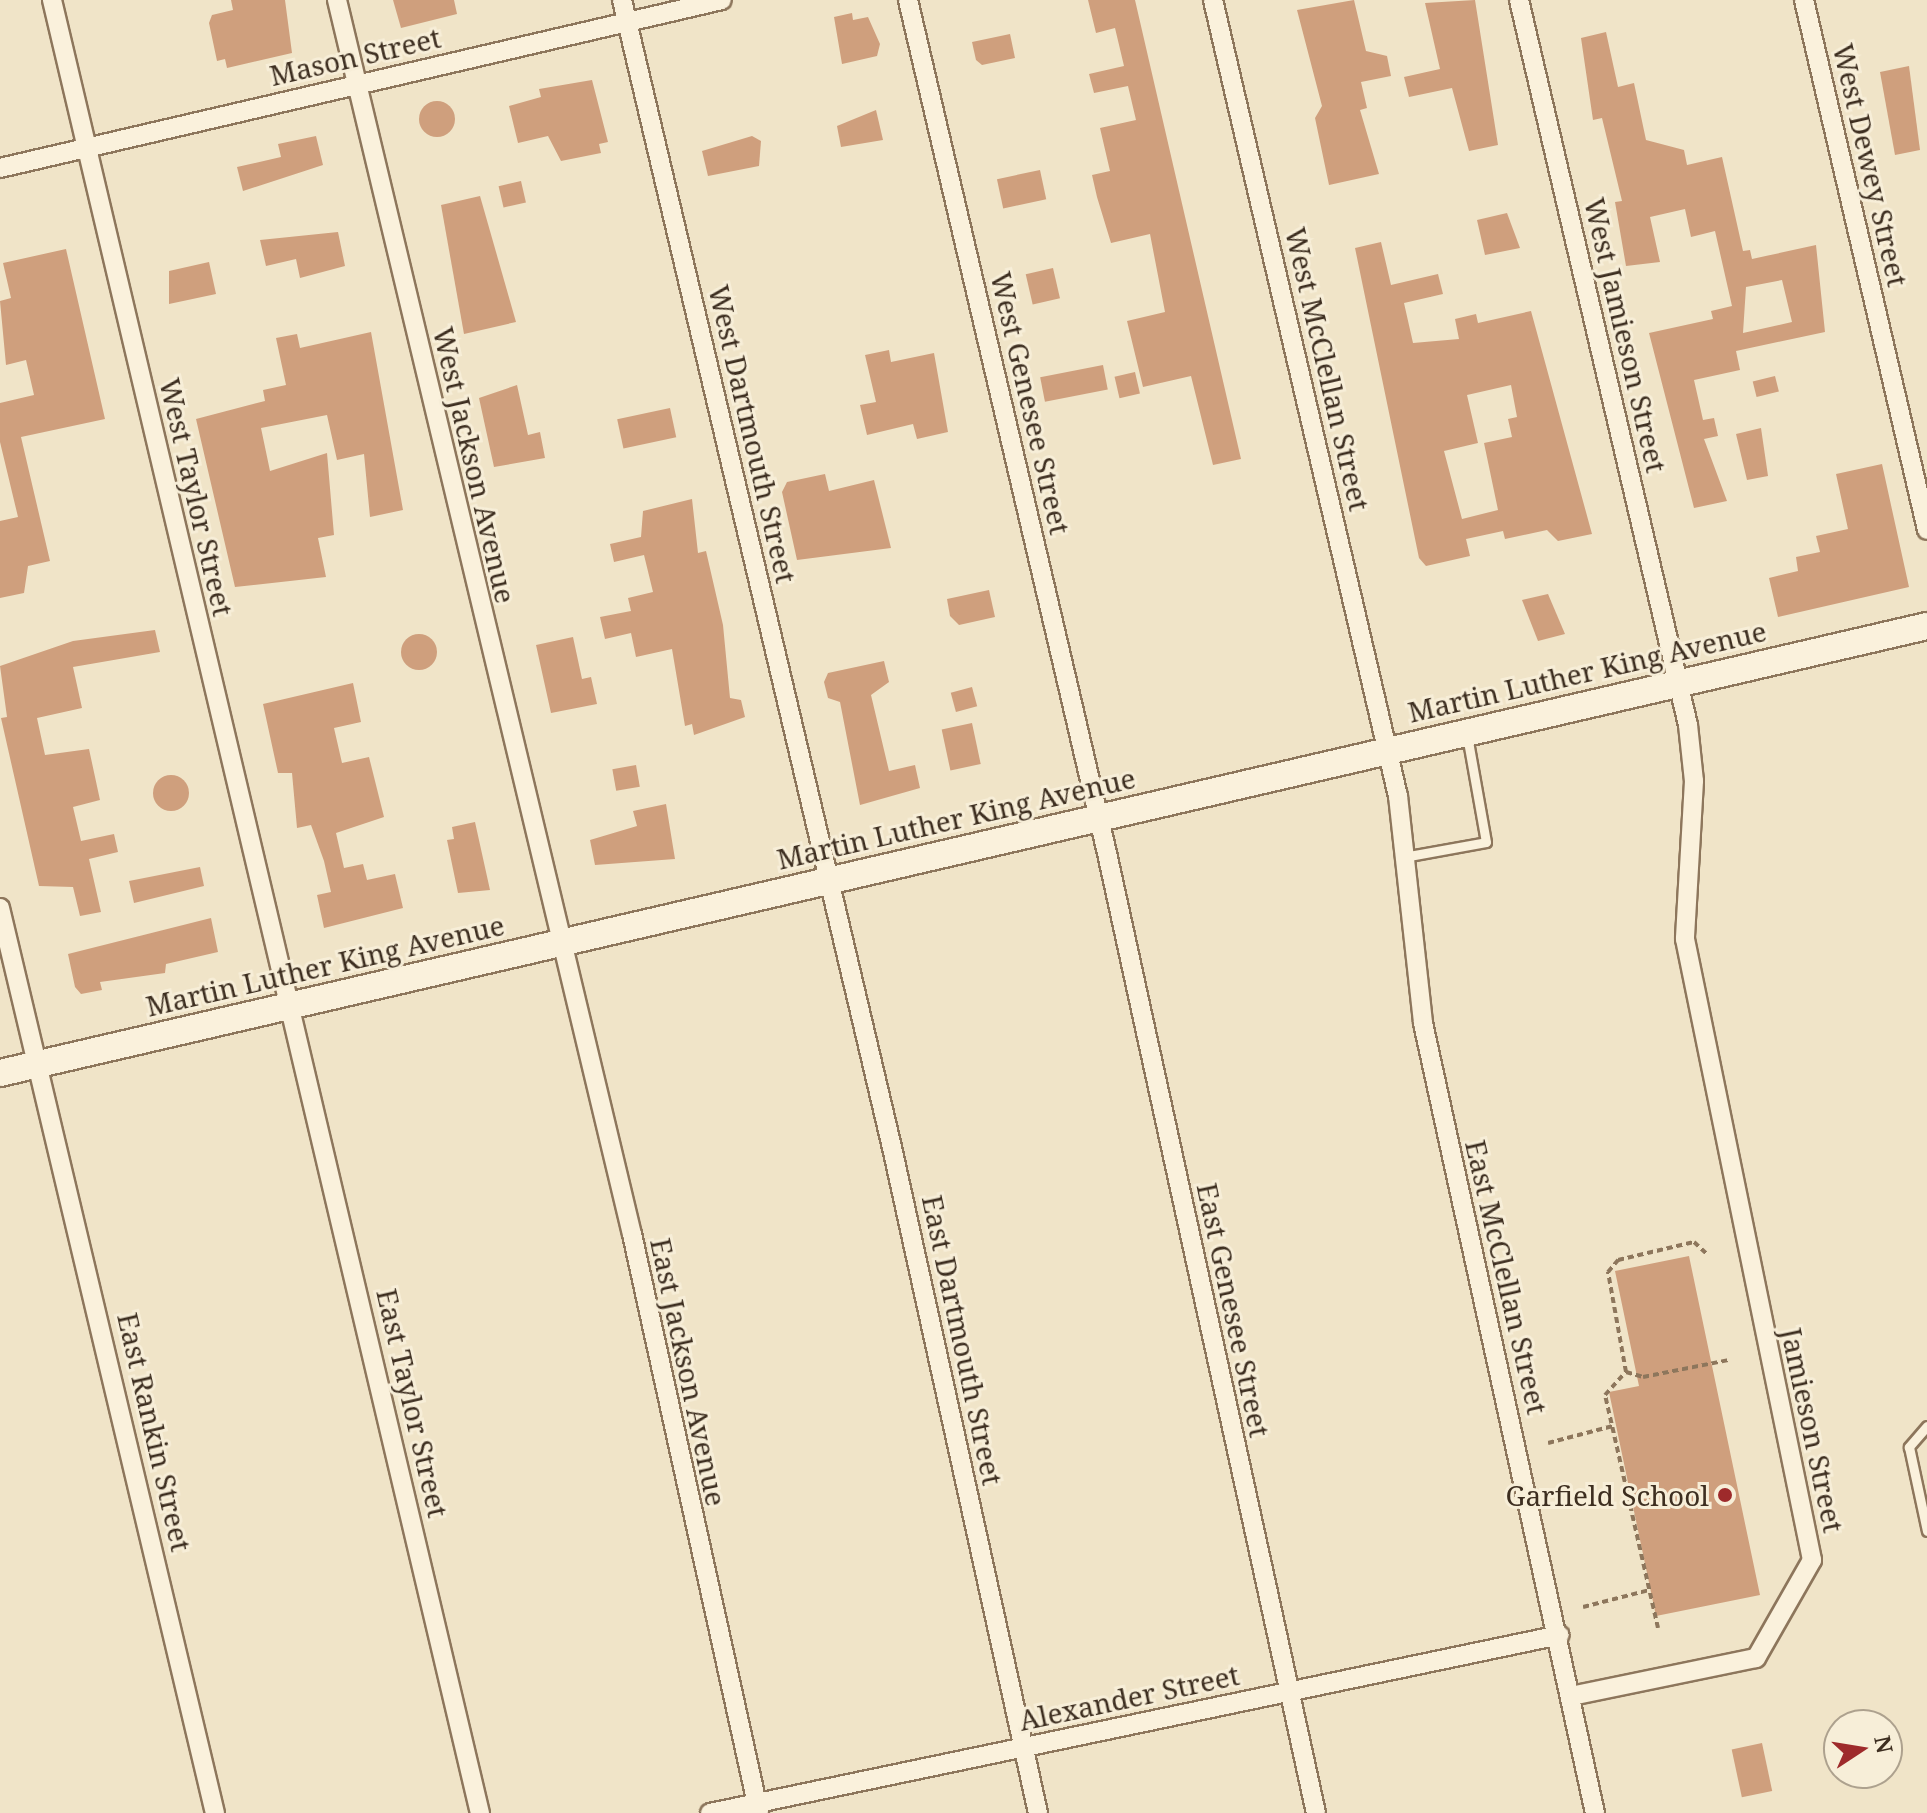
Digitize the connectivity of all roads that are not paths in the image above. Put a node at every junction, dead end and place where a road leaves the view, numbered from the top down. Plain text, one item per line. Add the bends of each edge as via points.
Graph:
1 (52, 0) edge
2 (337, 0) edge
3 (622, 0) edge
4 (722, 0) edge
5 (908, 0) edge
6 (1213, 0) edge
7 (1519, 0) edge
8 (1804, 0) edge
9 (627, 22) junction
10 (357, 84) junction
11 (86, 147) junction
12 (0, 168) edge
13 (1927, 530) edge
14 (1927, 626) edge
15 (1678, 684) junction
16 (1467, 732) junction
17 (1388, 750) junction
18 (1099, 819) junction
19 (1409, 856) junction
20 (828, 881) junction
21 (0, 908) edge
22 (558, 944) junction
23 (287, 1007) junction
24 (37, 1065) junction
25 (0, 1073) edge
26 (1716, 1110) joint
27 (1927, 1426) edge
28 (1927, 1531) edge
29 (1560, 1635) junction
30 (1290, 1691) junction
31 (1571, 1696) junction
32 (1025, 1748) junction
33 (758, 1808) edge
34 (215, 1813) edge
35 (480, 1813) edge
36 (710, 1813) edge
37 (1038, 1813) edge
38 (1316, 1813) edge
39 (1595, 1813) edge

1 - 11 street, West Taylor Street
2 - 10 street, West Jackson Avenue
3 - 9 street, West Dartmouth Street
4 - 9 street, Mason Street
5 - 18 street, West Genesee Street
6 - 17 street, West McClellan Street
7 - 15 street, West Jamieson Street
8 - 13 street, West Dewey Street
9 - 10 street, Mason Street
9 - 20 street, West Dartmouth Street
10 - 11 street, Mason Street
10 - 22 street, West Jackson Avenue
11 - 12 street, Mason Street
11 - 23 street, West Taylor Street
14 - 15 street, Martin Luther King Avenue
15 - 16 street, Martin Luther King Avenue
15 - 26 street, West Jamieson Street via 1694,781 1682,914
16 - 17 street, Martin Luther King Avenue
16 - 19 lane via 1486,842
17 - 18 street, Martin Luther King Avenue
17 - 19 street, East McClellan Street
18 - 20 street, Martin Luther King Avenue
18 - 30 street, East Genesee Street
19 - 29 street, East McClellan Street via 1420,1008
20 - 22 street, Martin Luther King Avenue
20 - 32 street, East Dartmouth Street
21 - 24 street, East Rankin Street
22 - 23 street, Martin Luther King Avenue
22 - 33 street, East Jackson Avenue via 632,1234
23 - 24 street, Martin Luther King Avenue
23 - 35 street, East Taylor Street
24 - 25 street, Martin Luther King Avenue
24 - 34 street, East Rankin Street
26 - 31 street, Jamieson Street via 1812,1560 1756,1658
27 - 28 lane via 1909,1447
29 - 30 street, Alexander Street
29 - 31 street, East McClellan Street
30 - 32 street, Alexander Street
30 - 38 street, East Genesee Street
31 - 39 street, East McClellan Street
32 - 33 street, Alexander Street
32 - 37 street, East Dartmouth Street
33 - 36 street, Alexander Street

